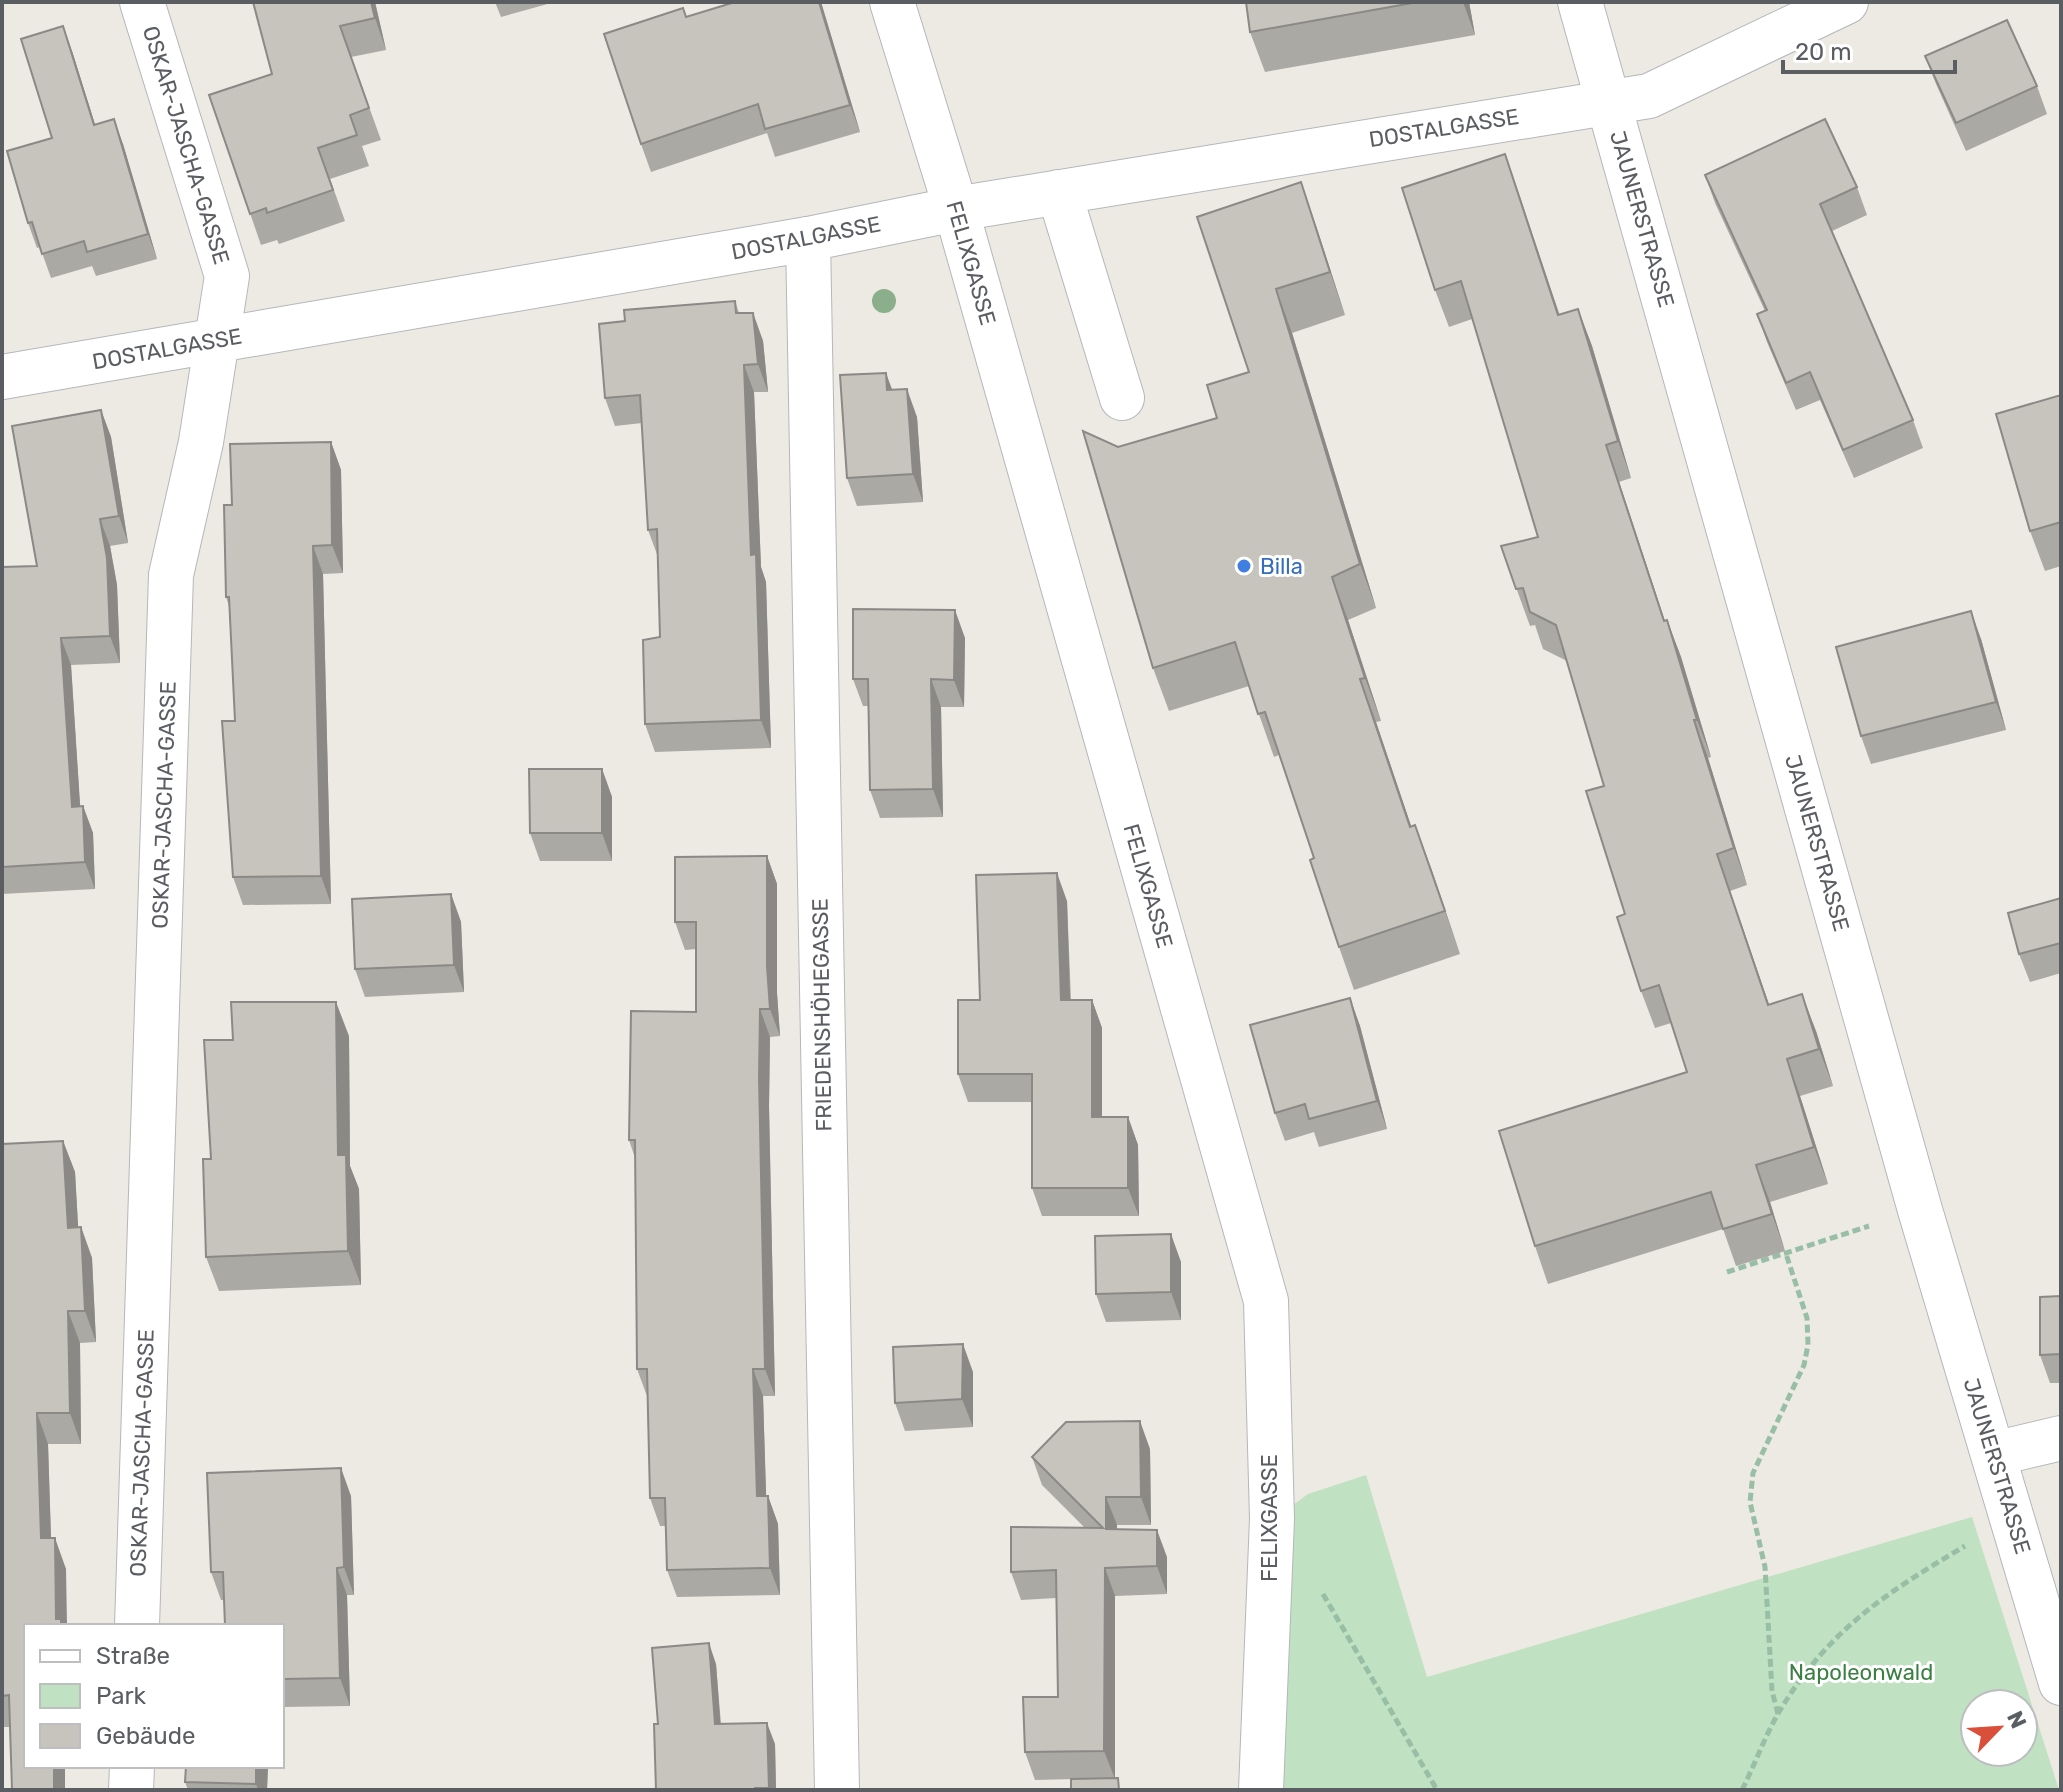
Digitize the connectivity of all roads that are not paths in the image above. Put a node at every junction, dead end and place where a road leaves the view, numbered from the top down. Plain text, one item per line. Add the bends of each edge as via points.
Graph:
1 (142, 2) edge
2 (892, 2) edge
3 (1580, 2) edge
4 (1846, 2) edge
5 (1609, 101) junction
6 (1059, 192) junction
7 (956, 209) junction
8 (808, 239) junction
9 (217, 340) junction
10 (2, 377) edge
11 (1122, 398) dead end
12 (2061, 1438) edge
13 (1994, 1454) junction
14 (137, 1624) edge
15 (2061, 1683) edge
16 (132, 1768) edge
17 (131, 1790) edge
18 (837, 1790) edge
19 (1261, 1790) edge

1 - 9 street, OSKAR-JASCHA-GASSE via 227,276
2 - 7 street, FELIXGASSE
3 - 5 street, JAUNERSTRASSE
4 - 5 street, DOSTALGASSE via 1649,96
5 - 6 street, DOSTALGASSE
5 - 13 street, JAUNERSTRASSE via 1920,1210
6 - 7 street, DOSTALGASSE
6 - 11 street
7 - 8 street, DOSTALGASSE
7 - 19 street, FELIXGASSE via 1266,1301 1272,1519
8 - 9 street, DOSTALGASSE
8 - 18 street, FRIEDENSHÖHEGASSE
9 - 10 street, DOSTALGASSE
9 - 14 street, OSKAR-JASCHA-GASSE via 171,575
12 - 13 street
13 - 15 street, JAUNERSTRASSE
16 - 17 street

